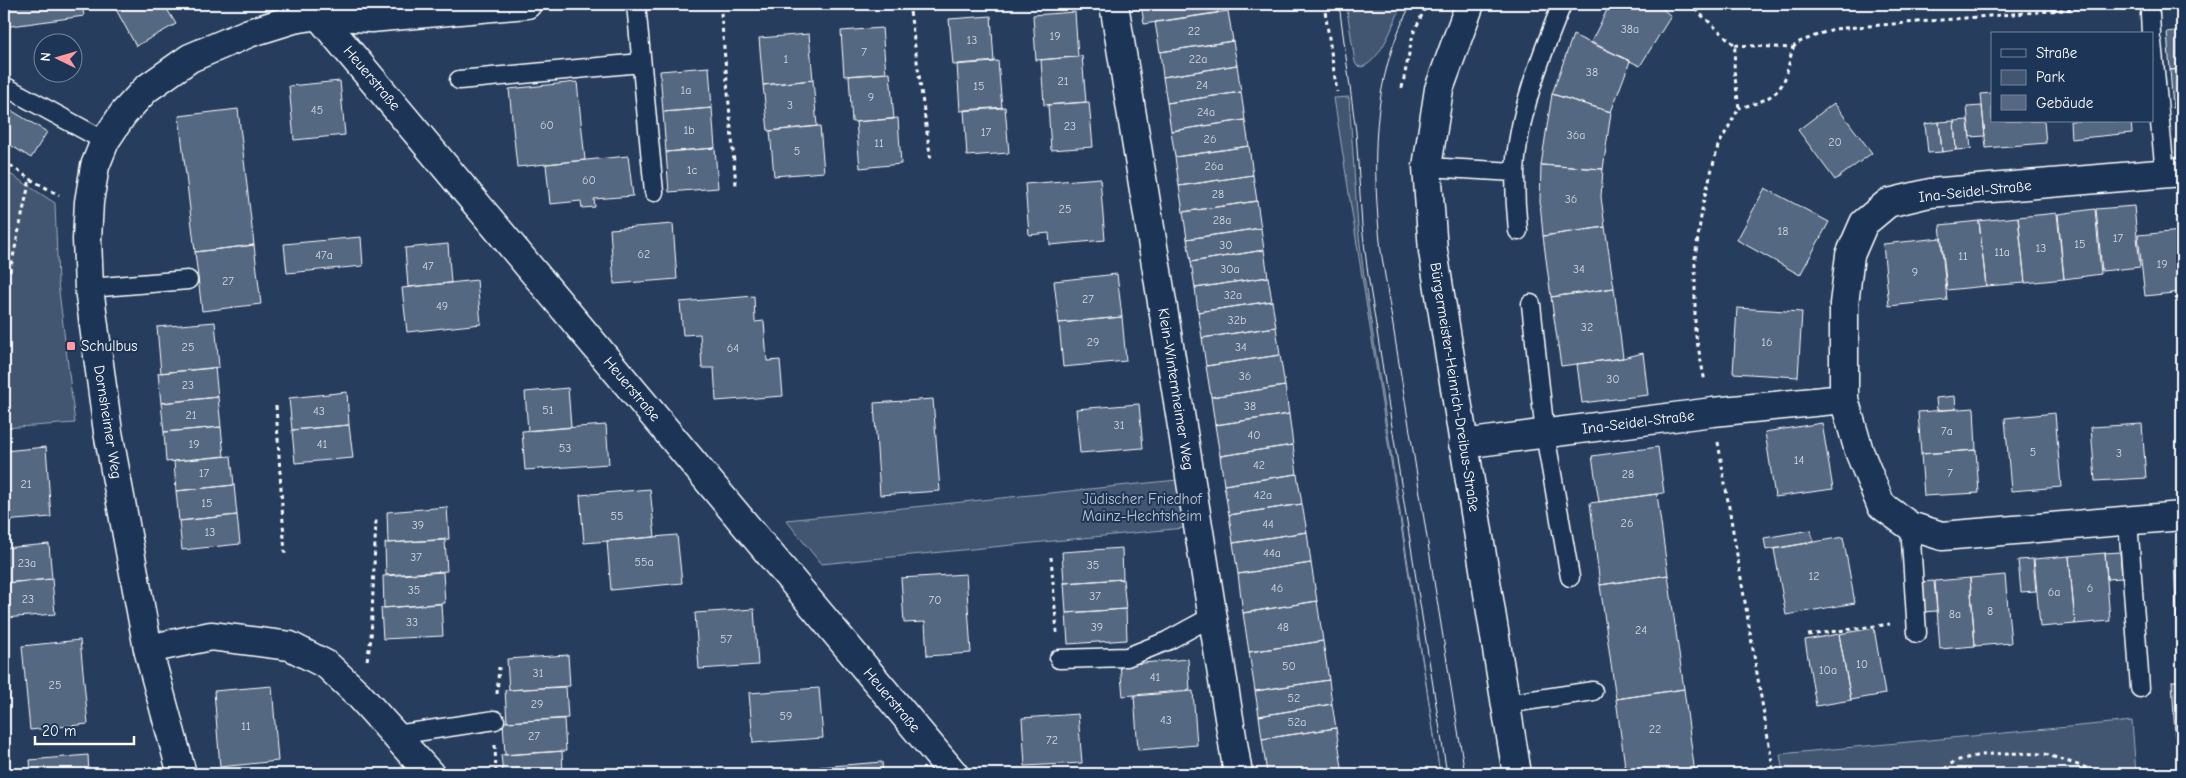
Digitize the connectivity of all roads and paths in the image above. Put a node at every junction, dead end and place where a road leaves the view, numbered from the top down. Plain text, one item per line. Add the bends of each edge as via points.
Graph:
1 (527, 4) edge
2 (636, 4) edge
3 (909, 4) edge
4 (1114, 4) edge
5 (1324, 4) edge
6 (1427, 4) edge
7 (1470, 4) edge
8 (1562, 4) edge
9 (2087, 4) edge
10 (314, 9) edge
11 (721, 13) dead end
12 (2150, 14) dead end
13 (2151, 32) edge
14 (1735, 45) dead end
15 (1793, 48) junction
16 (2154, 54) edge
17 (642, 63) junction
18 (459, 80) dead end
19 (4, 86) edge
20 (1402, 88) dead end
21 (1338, 92) dead end
22 (1739, 108) dead end
23 (105, 141) junction
24 (4, 161) edge
25 (931, 161) dead end
26 (1426, 167) junction
27 (1515, 172) junction
28 (2174, 172) edge
29 (30, 179) junction
30 (736, 185) dead end
31 (654, 192) dead end
32 (61, 196) dead end
33 (1518, 230) dead end
34 (188, 280) dead end
35 (4, 287) edge
36 (89, 288) junction
37 (1531, 304) dead end
38 (1844, 398) junction
39 (276, 406) dead end
40 (1545, 434) junction
41 (1463, 444) junction
42 (2182, 516) edge
43 (376, 519) dead end
44 (2128, 522) junction
45 (1910, 526) junction
46 (285, 555) dead end
47 (1051, 557) dead end
48 (1570, 577) dead end
49 (1212, 616) junction
50 (1916, 626) joint
51 (1808, 635) dead end
52 (148, 649) junction
53 (1059, 659) joint
54 (2140, 688) dead end
55 (1593, 691) dead end
56 (358, 694) junction
57 (1506, 704) junction
58 (495, 720) dead end
59 (396, 735) junction
60 (182, 774) edge
61 (430, 774) edge
62 (954, 774) edge
63 (1238, 774) edge
64 (1517, 774) edge
65 (1938, 774) edge
66 (2105, 774) edge

1 - 10 street, Dornsheimer Weg via 371,18
2 - 17 lane
3 - 25 path
4 - 49 street, Klein-Winternheimer Weg
5 - 21 path
6 - 20 path via 1413,34
7 - 26 street, Bürgermeister-Heinrich-Dreibus-Straße via 1440,89
8 - 27 lane via 1536,67
9 - 15 path via 2074,9 1833,29 1797,43
10 - 23 street, Dornsheimer Weg via 190,58 146,89 123,114
10 - 62 street, Heuerstraße
11 - 30 path
12 - 13 lane
14 - 15 path
15 - 22 path via 1781,88 1758,103
16 - 28 lane
17 - 18 lane
17 - 31 lane
19 - 23 lane
23 - 36 street, Dornsheimer Weg via 95,166 90,202 87,239
24 - 29 path
26 - 27 lane
26 - 41 street, Bürgermeister-Heinrich-Dreibus-Straße via 1433,251
27 - 33 lane
28 - 38 street, Ina-Seidel-Straße via 1930,193 1888,203 1864,223 1850,255 1844,304
29 - 32 path
29 - 35 path
34 - 36 lane
36 - 52 street, Dornsheimer Weg via 108,432
37 - 40 lane
38 - 40 street, Ina-Seidel-Straße
38 - 45 street, Ina-Seidel-Straße via 1858,451 1881,504
39 - 46 path
40 - 41 street, Ina-Seidel-Straße
40 - 48 lane
41 - 57 street, Bürgermeister-Heinrich-Dreibus-Straße
42 - 44 street, Ina-Seidel-Straße
43 - 56 path via 372,639
44 - 45 street, Ina-Seidel-Straße via 1942,536
44 - 54 lane
45 - 50 lane
47 - 53 path
49 - 53 lane via 1167,641 1126,657
49 - 63 street, Klein-Winternheimer Weg
50 - 51 path
52 - 56 street via 211,636 290,646 327,665
52 - 60 street, Dornsheimer Weg
55 - 57 lane
56 - 59 street
57 - 64 street, Bürgermeister-Heinrich-Dreibus-Straße
58 - 59 lane
59 - 61 street
65 - 66 path via 1955,761 2008,753 2046,754

